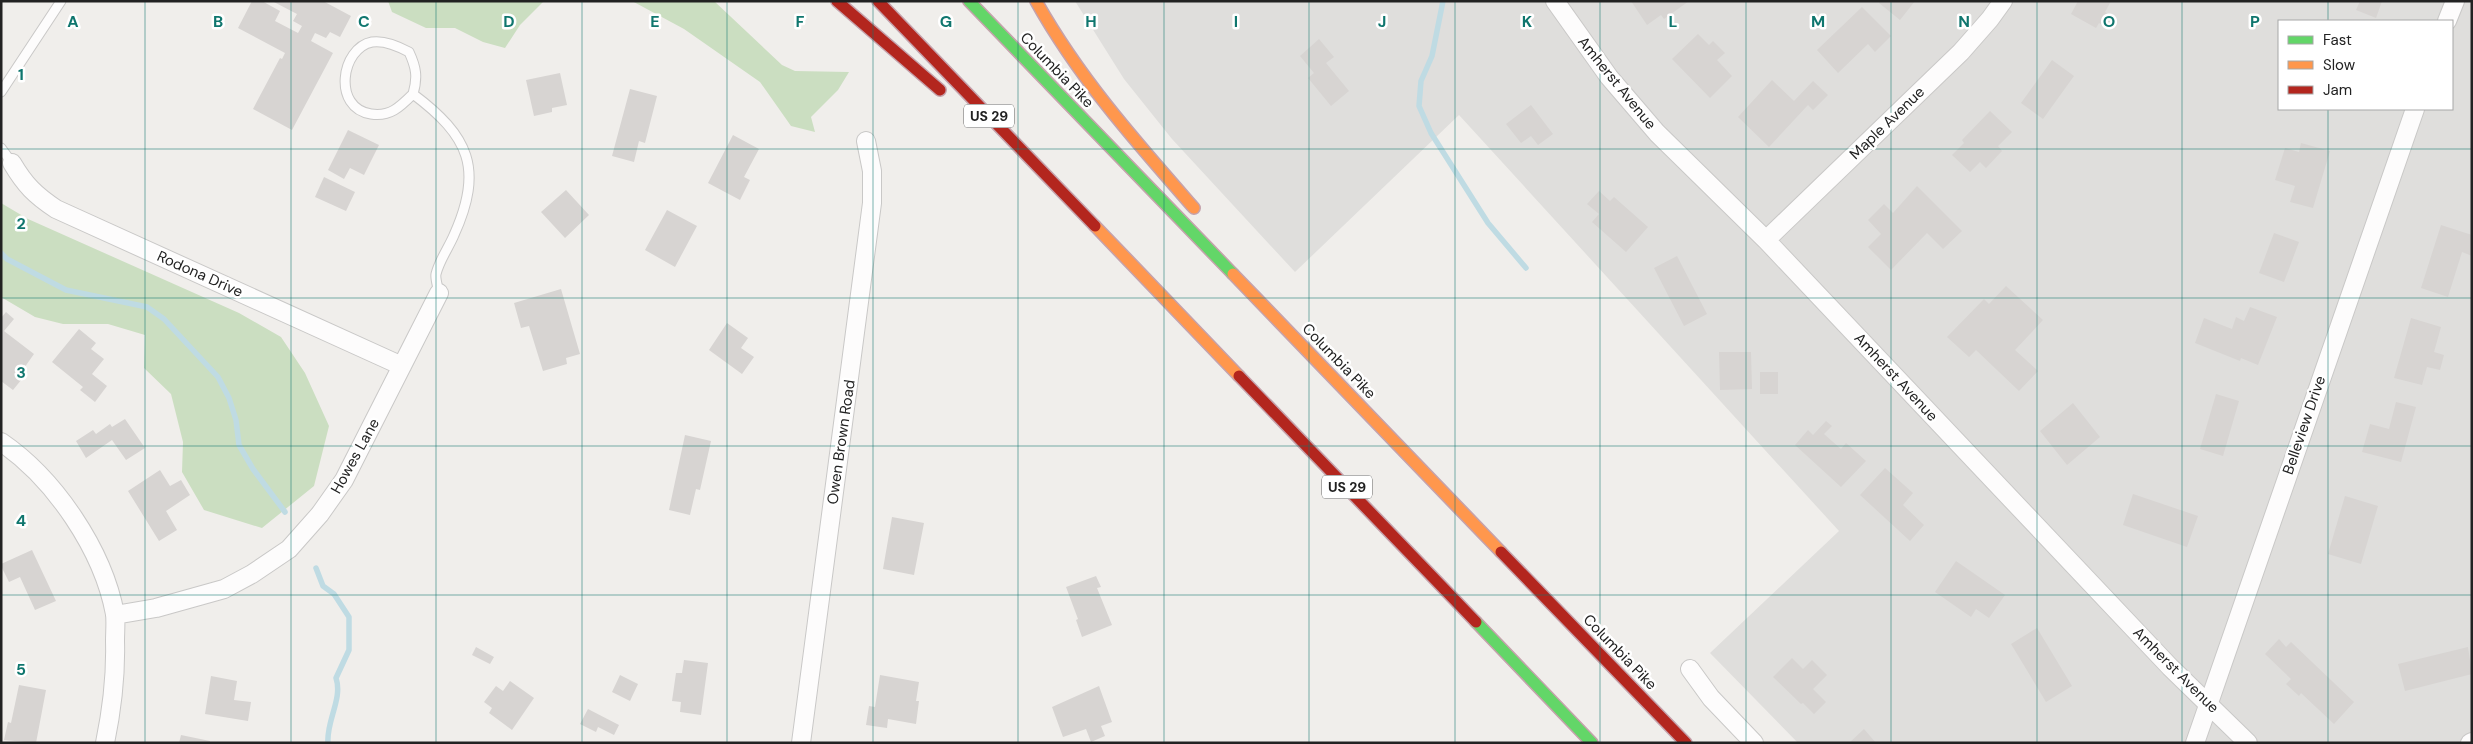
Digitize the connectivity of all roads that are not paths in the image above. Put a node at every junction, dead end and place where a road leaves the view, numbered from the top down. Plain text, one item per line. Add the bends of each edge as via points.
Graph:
1 (61, 1) edge
2 (837, 1) edge
3 (878, 1) edge
4 (969, 1) edge
5 (1036, 1) edge
6 (1555, 1) edge
7 (2003, 1) edge
8 (2455, 1) edge
9 (2447, 20) edge
10 (1, 92) edge
11 (413, 94) junction
12 (946, 95) dead end
13 (2415, 110) edge
14 (983, 127) dead end
15 (866, 141) dead end
16 (1, 148) edge
17 (12, 163) joint
18 (1202, 218) dead end
19 (1101, 231) junction
20 (1766, 240) junction
21 (439, 293) joint
22 (1268, 293) dead end
23 (402, 366) junction
24 (1, 442) edge
25 (1413, 458) junction
26 (115, 615) junction
27 (1690, 669) dead end
28 (2209, 703) junction
29 (105, 743) edge
30 (801, 743) edge
31 (1592, 743) edge
32 (1686, 743) edge
33 (1754, 743) edge
34 (2195, 743) edge
35 (2248, 743) edge

1 - 10 lane
2 - 12 highway
3 - 19 highway, US 29
4 - 25 highway, Columbia Pike
5 - 18 highway via 1083,74 1130,135
6 - 20 street, Amherst Avenue via 1609,77 1657,133
7 - 20 street, Maple Avenue via 1961,52
8 - 9 street
11 - 11 lane via 416,66 409,52 384,42 370,42 354,56 344,84 354,108 364,113 387,115 400,108
11 - 21 lane via 452,127 464,148 469,169 470,188 465,210 436,275
13 - 28 street, Belleview Drive
14 - 19 highway
15 - 30 street, Owen Brown Road via 872,170 872,203
16 - 17 lane
17 - 23 street, Rodona Drive via 36,196 56,209
19 - 31 highway, US 29
20 - 28 street, Amherst Avenue via 2170,667
21 - 23 street, Howes Lane
22 - 25 highway
23 - 26 street, Howes Lane via 344,480 289,549 224,589 156,608
24 - 26 street via 34,470 71,514 106,583
25 - 32 highway, Columbia Pike
26 - 29 street via 112,709
27 - 33 street via 1711,698
28 - 34 street, Belleview Drive
28 - 35 street, Amherst Avenue

